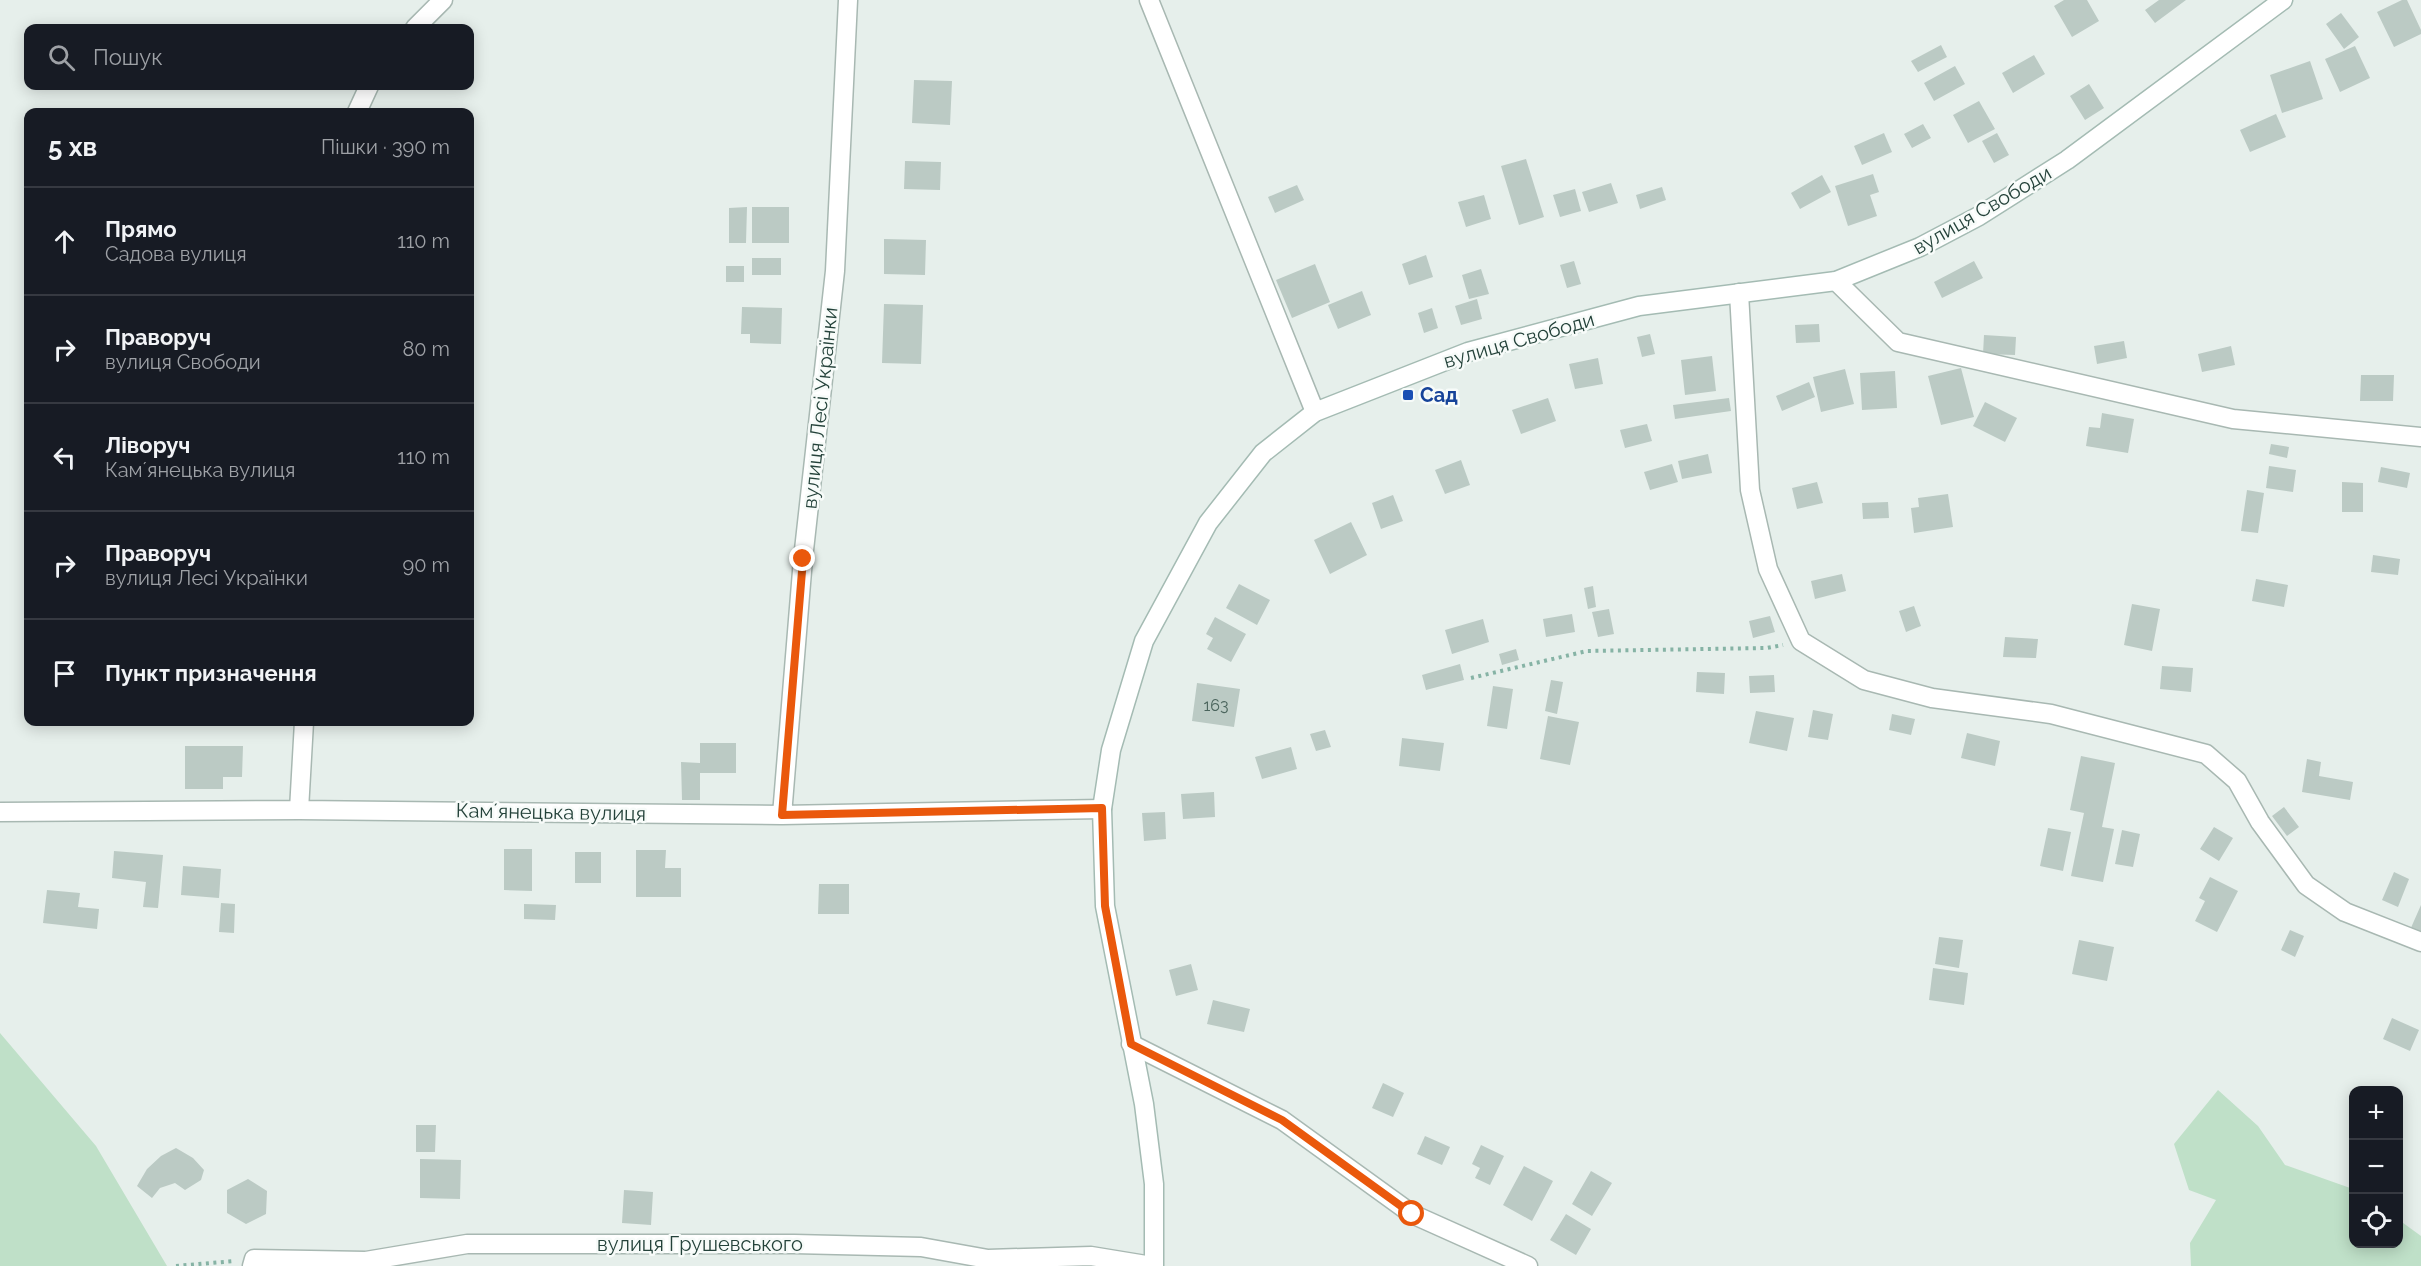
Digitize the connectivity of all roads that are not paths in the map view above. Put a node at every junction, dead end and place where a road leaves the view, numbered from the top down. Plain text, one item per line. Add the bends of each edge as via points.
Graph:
1 (443, 0) edge
2 (848, 0) edge
3 (1149, 0) edge
4 (2283, 0) edge
5 (419, 24) edge
6 (367, 90) edge
7 (359, 108) edge
8 (1836, 281) junction
9 (1739, 293) junction
10 (1315, 412) junction
11 (2421, 437) edge
12 (304, 726) edge
13 (1102, 808) junction
14 (299, 810) junction
15 (0, 812) edge
16 (782, 815) junction
17 (2421, 942) edge
18 (1131, 1044) junction
19 (253, 1263) edge
20 (1153, 1266) edge
21 (1528, 1266) edge

1 - 5 street
2 - 16 street, вулиця Лесі Українки via 835,271 803,559
3 - 10 street
4 - 8 street, вулиця Свободи via 2067,160 1979,216 1920,247
6 - 7 street
8 - 9 street, вулиця Свободи
8 - 11 street via 1898,342 2233,419
9 - 10 street, вулиця Свободи via 1639,306 1468,352
9 - 17 street via 1750,490 1768,569 1802,641 1864,680 1932,698 2051,714 2206,754 2237,781 2260,822 2306,885 2345,912
10 - 13 street, вулиця Свободи via 1263,453 1208,523 1144,641 1111,750
12 - 14 street
13 - 16 street, Камʼянецька вулиця
13 - 18 street, вулиця Свободи via 1105,906
14 - 15 street, Камʼянецька вулиця
14 - 16 street, Камʼянецька вулиця
18 - 20 street, вулиця Свободи via 1144,1104 1154,1184
18 - 21 street via 1282,1120 1412,1214
19 - 20 street, вулиця Грушевського via 366,1261 467,1244 794,1244 921,1247 988,1259 1091,1256

